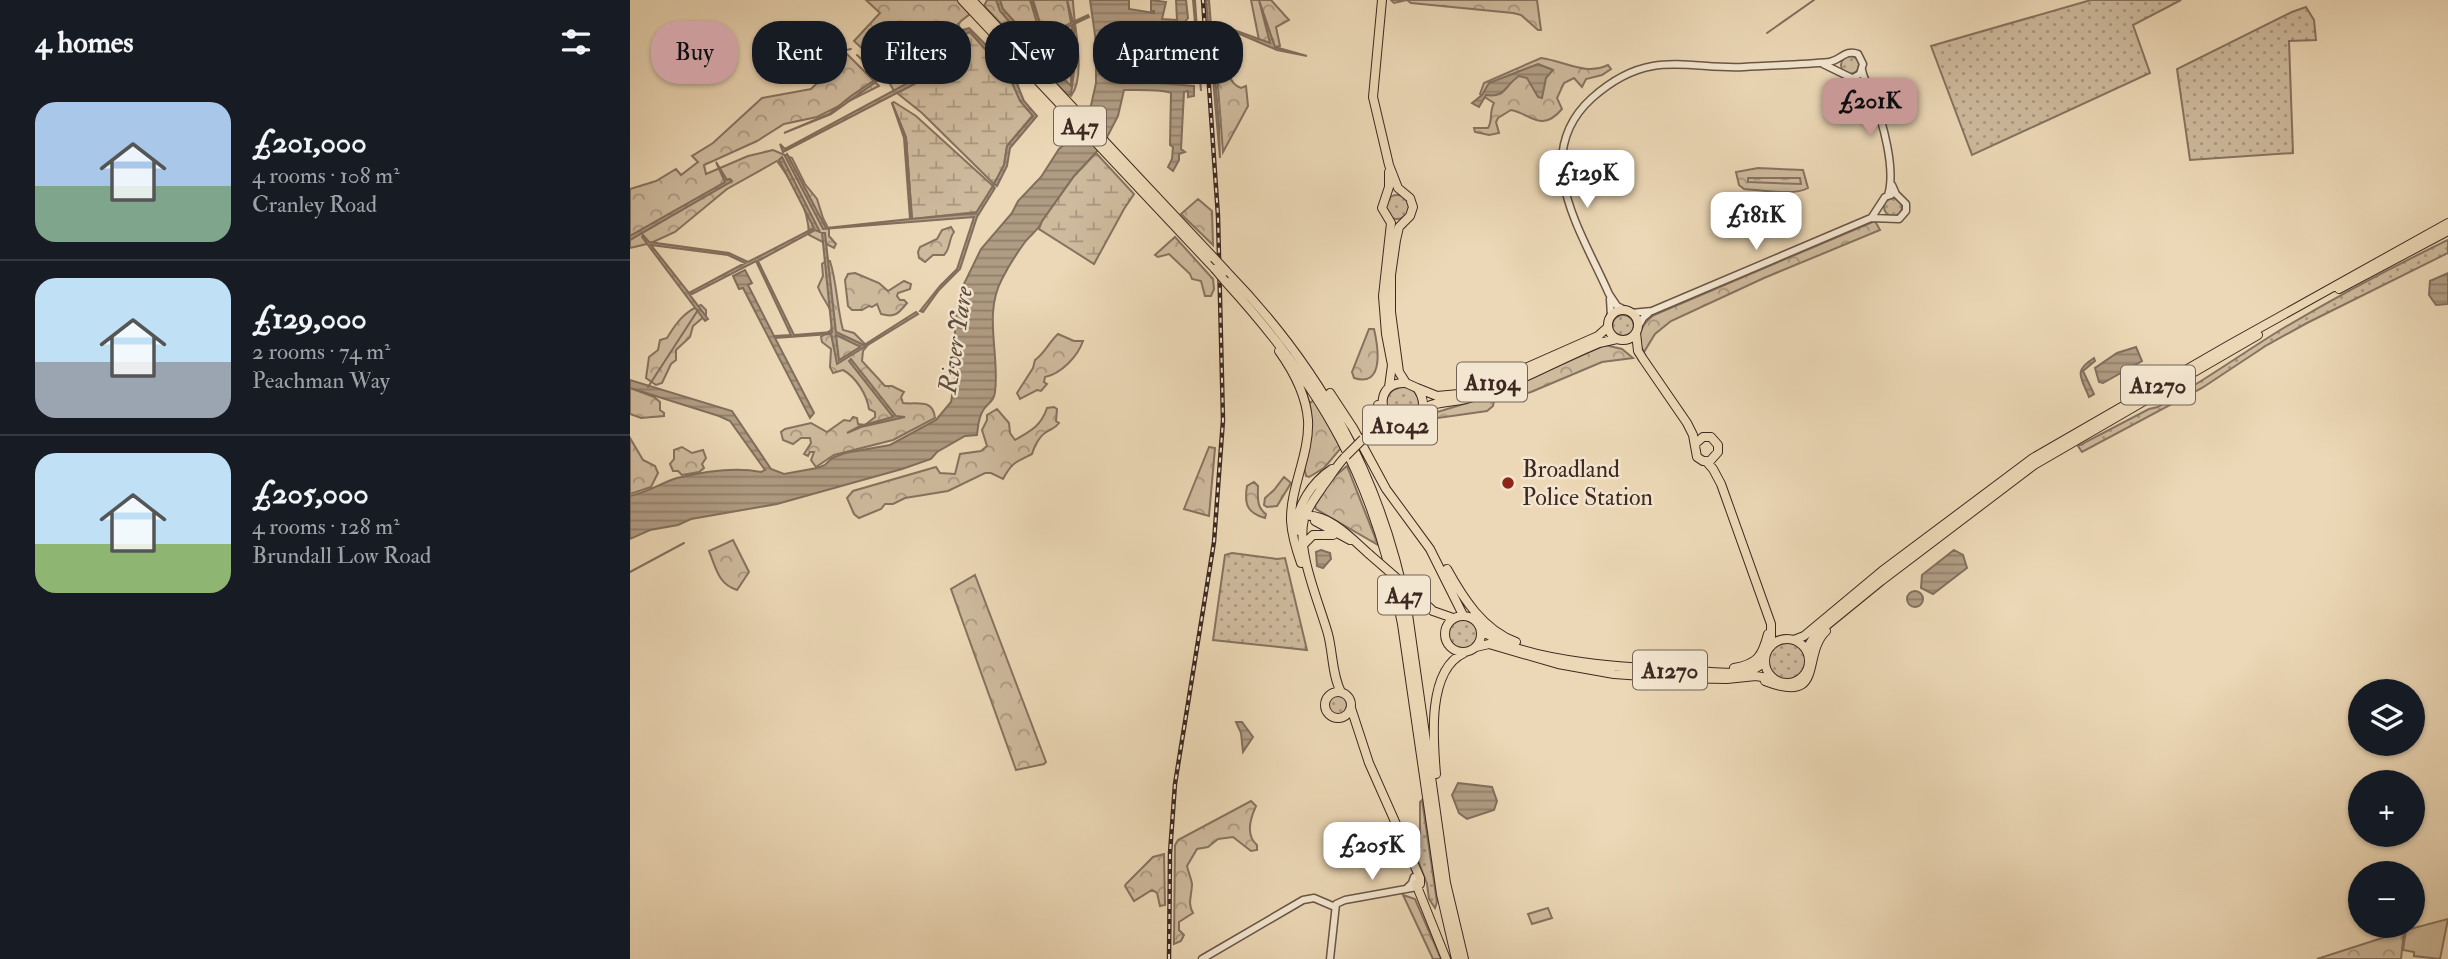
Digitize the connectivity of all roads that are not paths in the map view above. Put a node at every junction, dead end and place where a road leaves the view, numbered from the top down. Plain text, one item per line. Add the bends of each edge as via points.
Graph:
1 (962, 0) edge
2 (1382, 0) edge
3 (972, 4) edge
4 (1839, 58) junction
5 (1818, 63) junction
6 (1838, 69) junction
7 (1863, 69) junction
8 (1853, 78) junction
9 (1867, 85) junction
10 (1389, 165) junction
11 (1892, 185) junction
12 (1400, 191) junction
13 (1896, 194) junction
14 (1387, 195) junction
15 (1888, 195) junction
16 (1881, 207) junction
17 (1871, 218) junction
18 (1886, 218) junction
19 (1389, 219) junction
20 (1404, 221) junction
21 (2448, 222) edge
22 (2448, 231) edge
23 (1194, 241) junction
24 (1609, 294) junction
25 (1238, 295) junction
26 (1651, 311) junction
27 (1628, 312) junction
28 (1611, 316) junction
29 (1608, 327) junction
30 (1637, 330) junction
31 (1386, 334) junction
32 (1620, 340) junction
33 (1638, 351) junction
34 (1297, 353) junction
35 (1406, 383) junction
36 (1417, 388) junction
37 (1389, 389) junction
38 (1423, 409) junction
39 (1383, 411) junction
40 (1686, 423) junction
41 (1396, 424) junction
42 (1369, 432) junction
43 (1707, 436) junction
44 (1695, 444) junction
45 (1717, 456) junction
46 (1706, 461) junction
47 (1300, 471) junction
48 (1332, 472) junction
49 (1721, 484) junction
50 (1312, 486) junction
51 (1398, 505) junction
52 (1304, 513) junction
53 (1340, 535) junction
54 (1304, 544) junction
55 (1360, 546) junction
56 (1749, 561) junction
57 (1301, 563) junction
58 (1881, 581) junction
59 (1318, 603) junction
60 (1433, 611) junction
61 (1463, 615) junction
62 (1452, 618) junction
63 (1771, 624) junction
64 (1481, 629) junction
65 (1445, 632) junction
66 (1791, 639) junction
67 (1771, 646) junction
68 (1476, 647) junction
69 (1464, 653) junction
70 (1808, 654) junction
71 (1572, 660) junction
72 (1765, 660) junction
73 (1334, 668) junction
74 (1694, 671) junction
75 (1727, 679) junction
76 (1774, 679) junction
77 (1341, 692) junction
78 (1330, 695) junction
79 (1351, 708) junction
80 (1341, 718) junction
81 (1366, 754) junction
82 (1407, 851) junction
83 (1443, 860) junction
84 (1414, 877) junction
85 (1410, 889) junction
86 (1335, 907) junction
87 (1202, 959) edge
88 (1330, 959) edge
89 (1446, 959) edge
90 (1457, 959) edge
91 (1464, 959) edge

1 - 3 highway, A47
2 - 10 highway via 1373,93
3 - 23 highway, A47
4 - 5 street
4 - 6 street
4 - 7 street via 1858,54
5 - 6 street
5 - 24 street via 1654,66 1620,78 1585,104 1563,143 1561,172 1566,196
6 - 8 street
7 - 8 street
7 - 9 street
8 - 9 street
9 - 11 street via 1888,151
10 - 12 highway
10 - 14 highway
11 - 13 street
11 - 15 street
12 - 14 highway
12 - 20 highway via 1413,207
13 - 15 street
13 - 18 street via 1905,202 1906,211 1899,219
14 - 19 highway via 1382,208
15 - 16 street
16 - 17 street
16 - 18 street
17 - 18 street
17 - 26 street
19 - 20 highway
19 - 31 highway, A1042 via 1383,296
20 - 35 highway, A1042 via 1395,246 1391,303 1398,367
21 - 66 highway, A1270 via 2033,458 1804,636
22 - 58 highway, A1270 via 2068,444 2010,481
23 - 25 highway, A47, bridge
23 - 34 highway, A47, bridge via 1279,328
24 - 27 street
24 - 28 street
25 - 47 highway, A47 via 1281,353 1302,392 1308,424
25 - 90 highway, A47 via 1316,394 1357,470 1378,526 1396,591 1439,882
26 - 27 street
26 - 30 street
27 - 28 highway
27 - 30 highway via 1637,319
28 - 29 highway
29 - 32 highway
29 - 36 highway, A1194 via 1598,336 1473,390 1442,396
30 - 32 highway via 1630,339
30 - 33 highway
31 - 37 highway, A1042 via 1392,370
31 - 42 highway via 1389,375 1379,396 1378,417
32 - 33 highway
32 - 38 highway, A1194 via 1599,343 1488,392
33 - 40 highway
34 - 51 highway, A47 via 1344,413
34 - 83 highway, A47 via 1349,436 1394,551 1414,650
35 - 36 highway, A1042
35 - 37 highway, A1042
36 - 38 highway, A1042
37 - 39 highway, A1042
38 - 41 highway, A1042 via 1413,422
39 - 41 highway, A1042
39 - 42 highway, A1042
40 - 43 highway
40 - 44 highway
41 - 42 highway, A1042
42 - 48 highway, A1042, bridge
43 - 44 highway
43 - 45 highway via 1718,445
44 - 46 highway via 1697,457
45 - 46 highway
45 - 49 highway
46 - 49 highway
47 - 50 highway via 1303,481
47 - 52 highway
48 - 50 highway, A1042
48 - 52 highway, A1042
49 - 56 highway
50 - 52 highway, A1042
51 - 61 highway, A47 via 1430,549
51 - 71 highway, A47 via 1429,539 1471,609 1508,639
52 - 53 highway
52 - 54 highway, A1042
52 - 55 highway via 1345,531
52 - 57 highway, A1042 via 1296,531
52 - 57 highway via 1292,521
53 - 54 highway via 1313,535
53 - 55 highway
54 - 59 highway, A1042
55 - 60 highway, bridge
56 - 63 highway
56 - 74 highway via 1769,631 1760,655 1748,665
57 - 59 highway, A1042
58 - 70 highway, A1270 via 1816,634
58 - 75 highway via 1822,634 1815,645 1812,670 1801,684 1784,688 1762,680
59 - 73 highway, A1042
60 - 62 highway
60 - 65 highway
61 - 62 highway
61 - 64 highway via 1474,619
62 - 65 highway
63 - 66 highway via 1781,636
63 - 67 highway
64 - 68 highway
64 - 71 highway, A1270 via 1497,641
65 - 69 highway via 1449,646
66 - 67 highway
66 - 70 highway
67 - 72 highway
68 - 69 highway
68 - 75 highway, A1270 via 1489,644 1614,674
69 - 83 highway, A47 via 1446,667 1435,708
70 - 76 highway via 1808,668 1800,680 1787,684
71 - 74 highway, A1270
72 - 74 highway, A1270 via 1747,671
72 - 76 highway
73 - 77 highway, A1042
73 - 78 highway, A1042
75 - 76 highway, A1270
77 - 78 highway
77 - 79 highway via 1350,699
78 - 80 highway via 1326,710
79 - 80 highway
79 - 81 highway
80 - 81 highway via 1353,728
81 - 82 highway
82 - 84 highway
82 - 85 highway via 1420,880
83 - 91 highway, A47
84 - 85 highway
84 - 85 street
85 - 86 street via 1345,900
85 - 89 highway via 1427,912
86 - 87 street via 1314,898 1303,900
86 - 88 street

